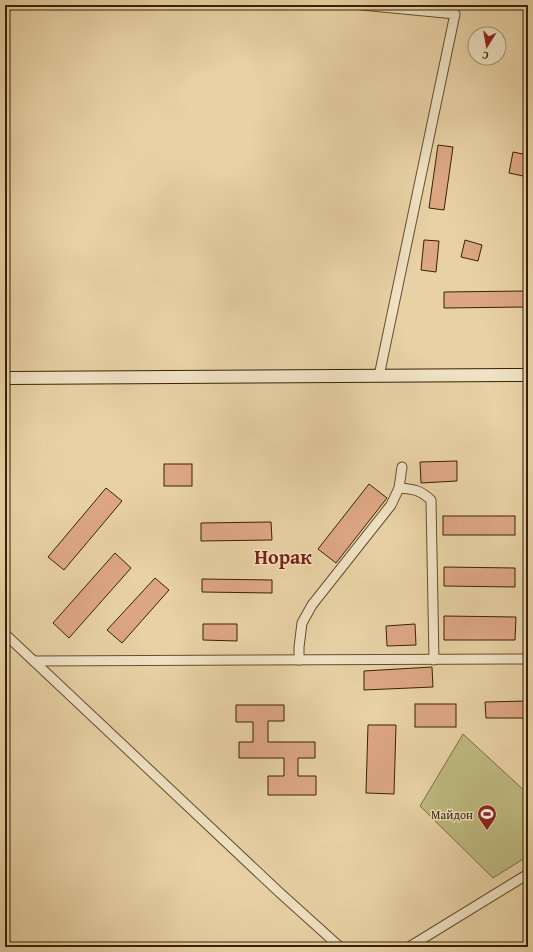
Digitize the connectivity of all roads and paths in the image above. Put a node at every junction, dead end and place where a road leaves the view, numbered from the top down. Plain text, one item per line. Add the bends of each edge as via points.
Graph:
1 (362, 5) edge
2 (456, 10) edge
3 (528, 375) edge
4 (380, 376) junction
5 (5, 378) edge
6 (402, 467) dead end
7 (399, 488) junction
8 (5, 634) edge
9 (528, 659) edge
10 (299, 660) junction
11 (434, 660) junction
12 (34, 661) junction
13 (528, 874) edge
14 (340, 947) edge
15 (409, 947) edge

1 - 2 street
2 - 4 street
3 - 4 main road
4 - 5 main road
6 - 7 street
7 - 10 street via 391,505 312,605 302,623
7 - 11 street via 423,492 431,500
8 - 12 street
9 - 11 street
10 - 11 street
10 - 12 street
12 - 14 street
13 - 15 street

